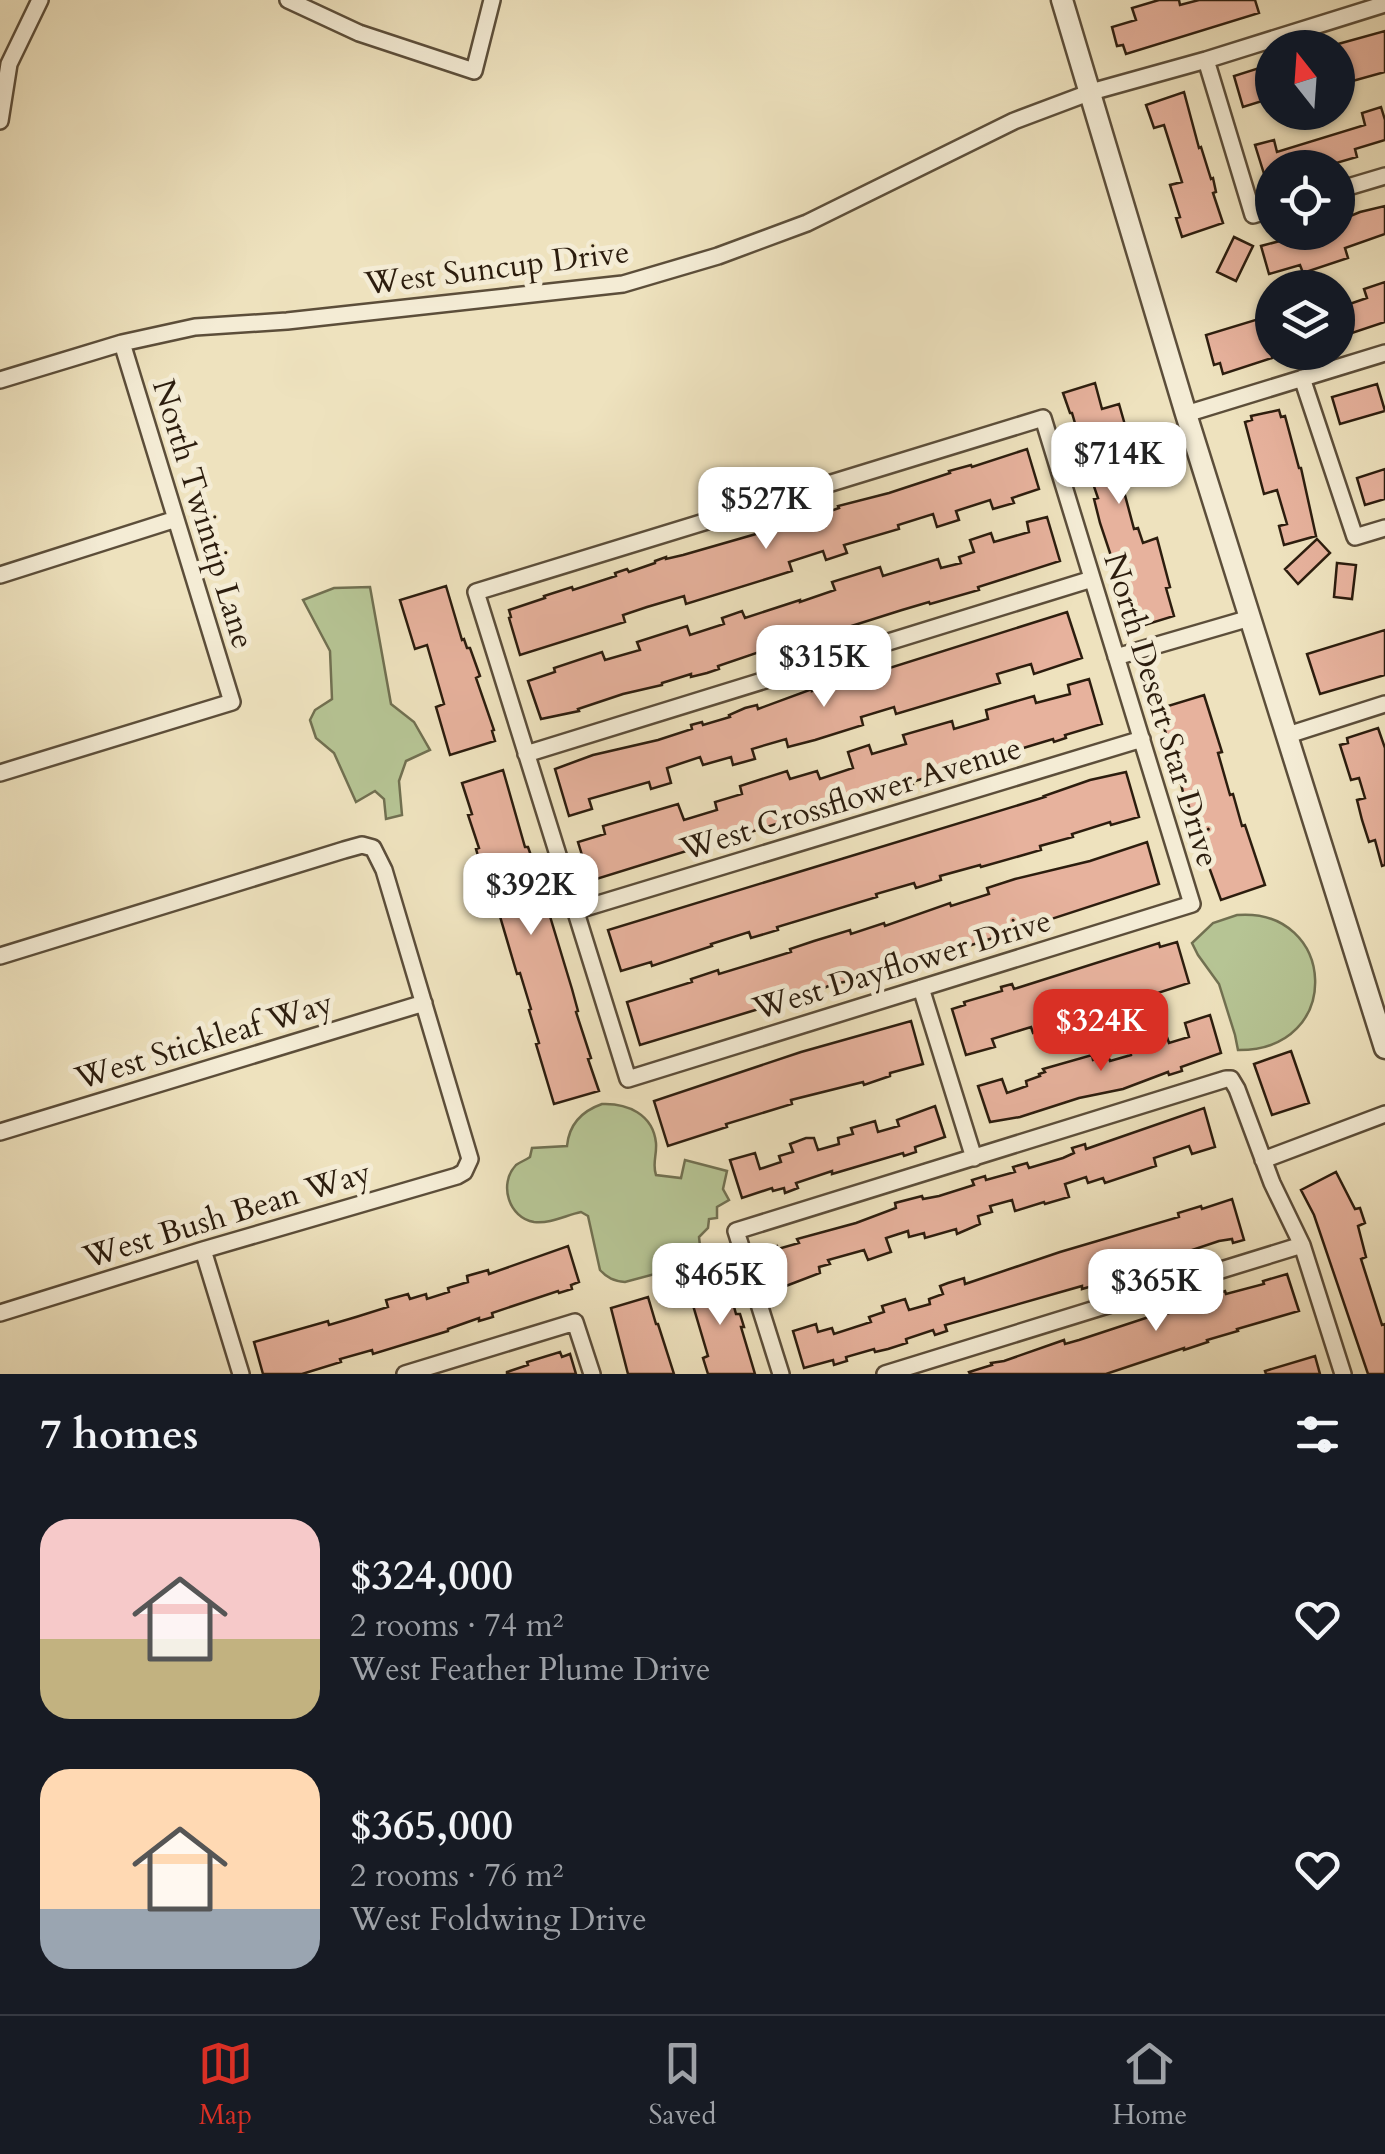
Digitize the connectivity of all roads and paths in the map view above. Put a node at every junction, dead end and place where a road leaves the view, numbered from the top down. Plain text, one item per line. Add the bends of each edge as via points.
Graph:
1 (40, 0) edge
2 (288, 0) edge
3 (492, 0) edge
4 (1062, 0) edge
5 (1385, 4) edge
6 (1206, 60) junction
7 (1091, 92) junction
8 (0, 121) edge
9 (1385, 176) edge
10 (1355, 185) edge
11 (1255, 214) edge
12 (122, 343) junction
13 (1385, 352) edge
14 (1302, 378) junction
15 (0, 380) edge
16 (1186, 414) junction
17 (176, 519) junction
18 (1385, 528) edge
19 (0, 575) edge
20 (1092, 579) junction
21 (1250, 618) junction
22 (1116, 657) junction
23 (1385, 704) edge
24 (1288, 735) junction
25 (1142, 739) junction
26 (526, 754) junction
27 (0, 773) edge
28 (1192, 904) joint
29 (576, 911) junction
30 (0, 956) edge
31 (922, 988) junction
32 (424, 1003) junction
33 (1385, 1048) edge
34 (1385, 1114) edge
35 (0, 1132) edge
36 (974, 1158) junction
37 (1264, 1160) junction
38 (1302, 1246) junction
39 (204, 1250) junction
40 (0, 1313) edge
41 (904, 1371) edge
42 (241, 1374) edge
43 (405, 1374) edge
44 (592, 1374) edge
45 (781, 1374) edge
46 (885, 1374) edge
47 (1343, 1374) edge

1 - 8 street via 8,64
2 - 3 street via 359,33 474,71
4 - 7 street
5 - 6 street, West Suncup Drive
6 - 7 street, West Suncup Drive
6 - 11 street
7 - 12 street, West Suncup Drive via 1014,121 807,223 622,284 216,324
7 - 16 street
9 - 10 street
12 - 15 street, West Suncup Drive
12 - 17 street, North Twintip Lane
13 - 14 street
14 - 16 street
14 - 18 street via 1355,538
16 - 21 street
17 - 19 street
17 - 27 street, North Twintip Lane via 232,702
20 - 22 street, North Desert Star Drive
20 - 26 street
20 - 26 street, North Desert Star Drive via 1042,418 476,592
21 - 22 street
21 - 24 street
22 - 25 street, North Desert Star Drive
23 - 24 street
24 - 33 street
25 - 28 street, North Desert Star Drive
25 - 29 street, West Crossflower Avenue
26 - 29 street
28 - 31 street, West Dayflower Drive
29 - 31 street, West Dayflower Drive via 628,1079
30 - 32 street via 368,846 384,870
31 - 36 street
32 - 35 street, West Stickleaf Way
32 - 39 street, West Bush Bean Way via 470,1154 464,1172
34 - 37 street
36 - 37 street via 1231,1080
36 - 45 street via 736,1231
37 - 38 street
38 - 41 street
38 - 47 street
39 - 40 street, West Bush Bean Way
39 - 42 street
41 - 46 street
43 - 44 street via 575,1322

